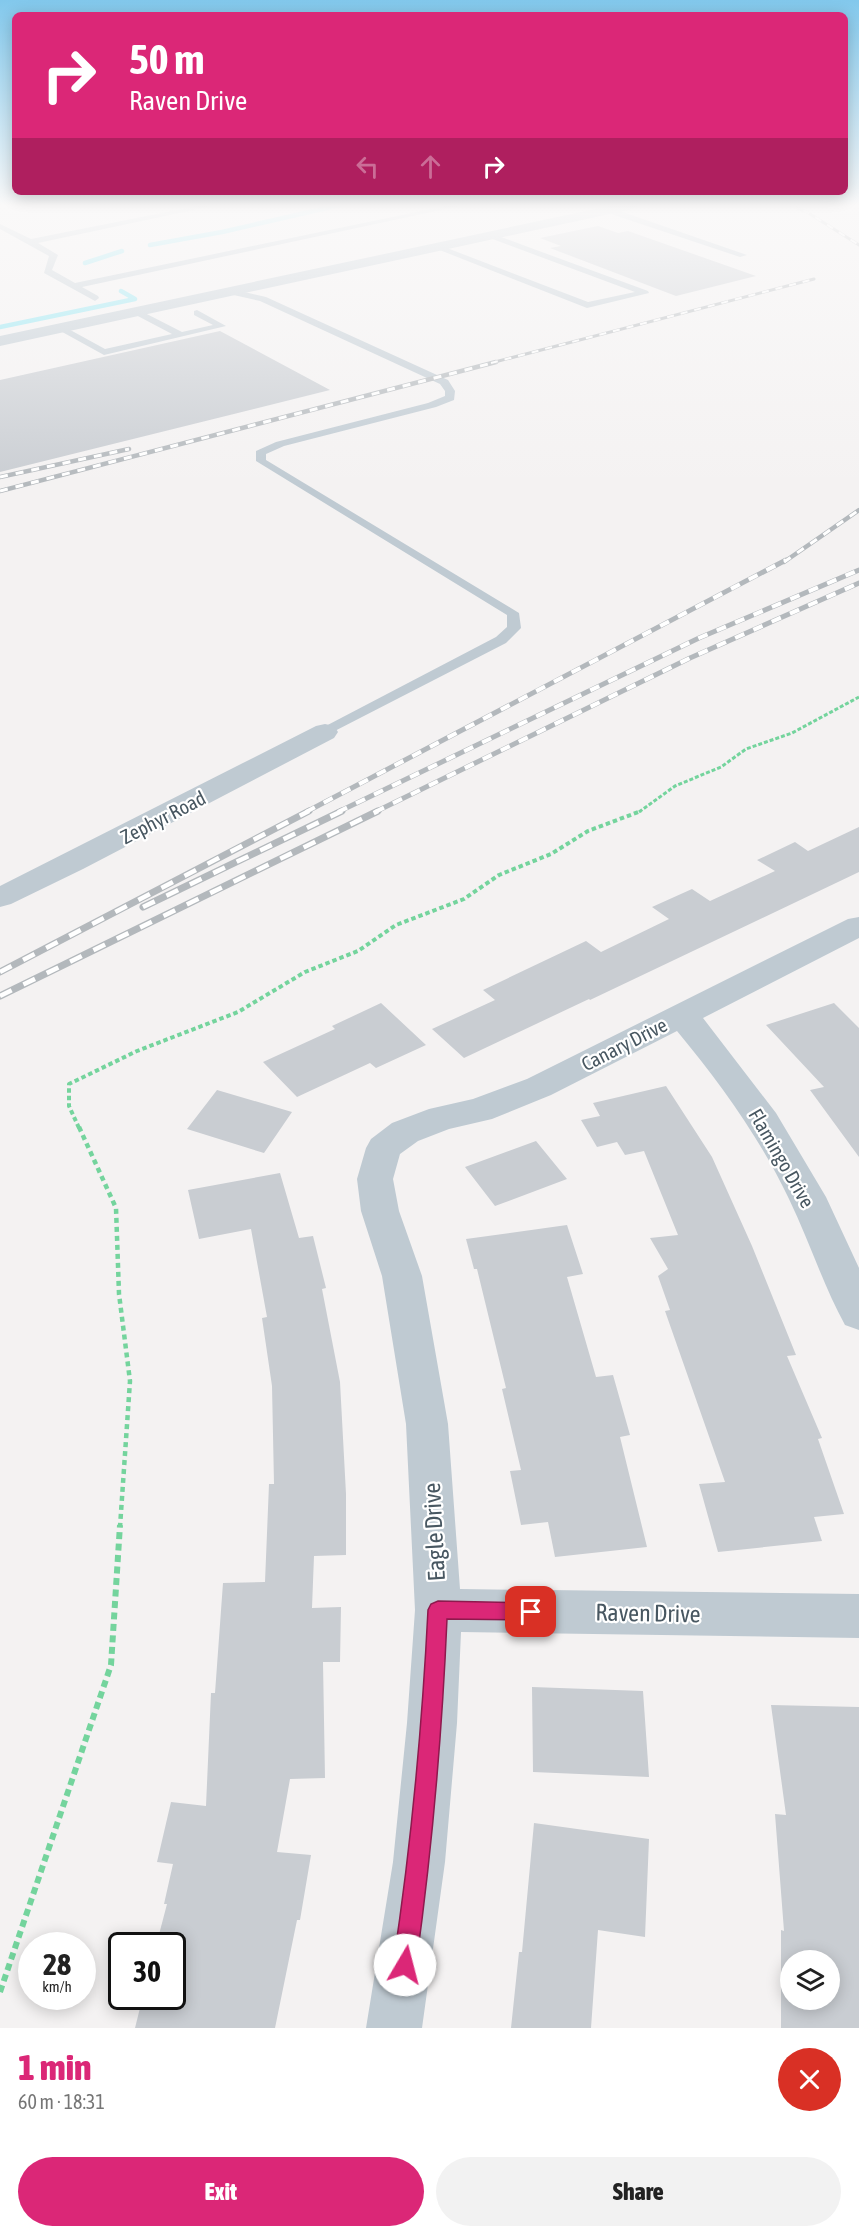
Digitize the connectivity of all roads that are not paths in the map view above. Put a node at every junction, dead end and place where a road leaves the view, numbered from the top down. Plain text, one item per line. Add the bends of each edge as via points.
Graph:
1 (195, 300) edge
2 (264, 300) edge
3 (573, 300) edge
4 (613, 300) edge
5 (137, 312) junction
6 (196, 313) dead end
7 (60, 328) junction
8 (181, 335) junction
9 (0, 341) edge
10 (325, 732) joint
11 (0, 898) edge
12 (859, 926) edge
13 (682, 1016) junction
14 (384, 1148) joint
15 (859, 1314) edge
16 (438, 1610) junction
17 (859, 1616) edge
18 (394, 2028) edge

1 - 5 street
2 - 10 lane via 444,382 450,399 279,444 260,453 261,461 513,613 514,628 501,640
3 - 4 lane via 587,305
5 - 7 street
5 - 8 lane
6 - 8 lane via 221,326
7 - 8 lane via 104,352
7 - 9 street
10 - 11 street, Zephyr Road
12 - 13 street, Canary Drive
13 - 14 street, Canary Drive via 540,1087 405,1132
13 - 15 street, Flamingo Drive via 748,1099 788,1161
14 - 16 street, Eagle Drive via 375,1179 380,1211 402,1276 427,1424
16 - 17 street, Raven Drive
16 - 18 street, Eagle Drive via 419,1862

